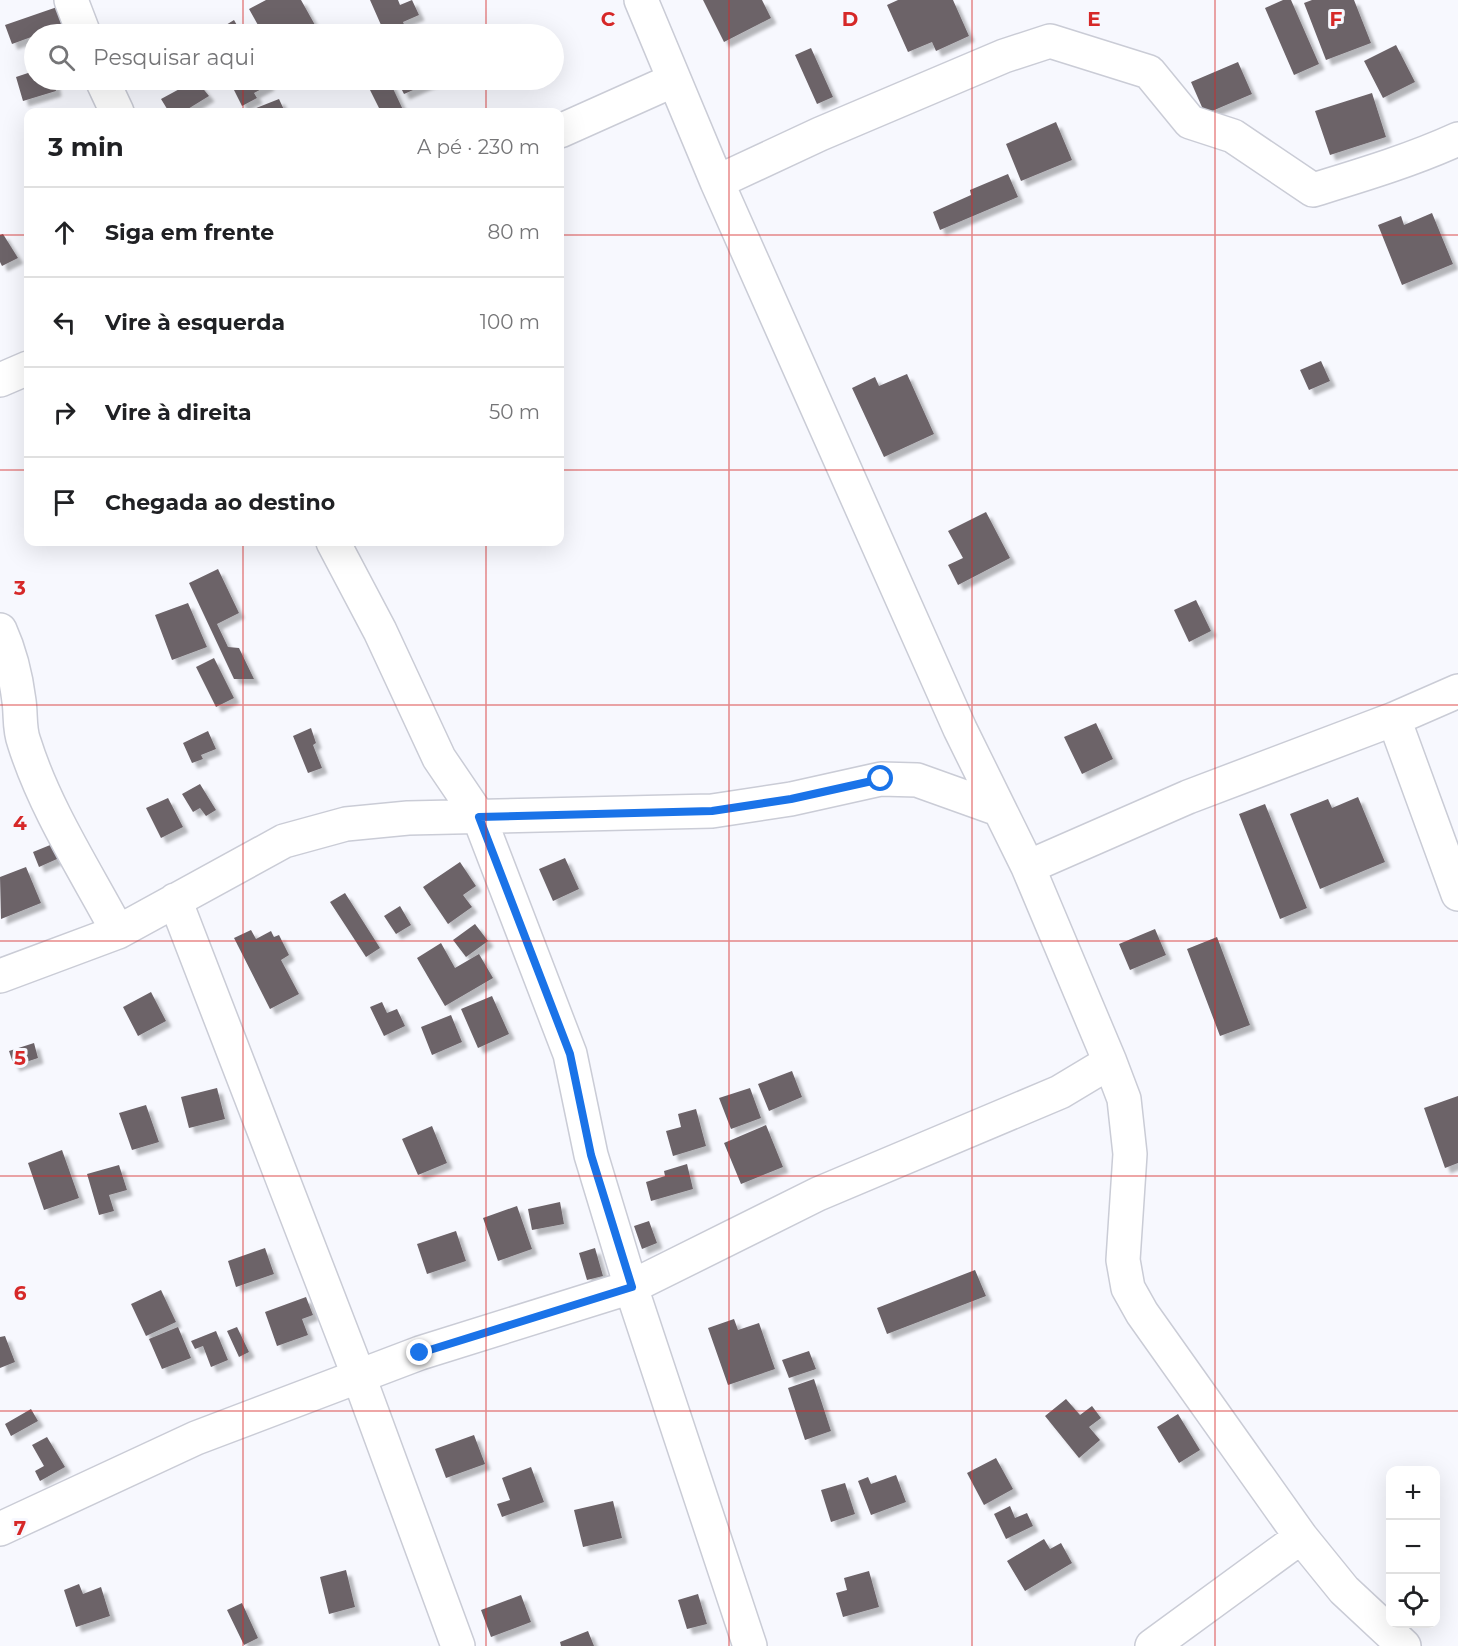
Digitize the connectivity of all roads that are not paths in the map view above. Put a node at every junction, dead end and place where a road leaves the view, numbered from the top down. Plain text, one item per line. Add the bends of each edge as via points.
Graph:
1 (71, 0) edge
2 (641, 0) edge
3 (80, 24) edge
4 (674, 80) junction
5 (107, 90) edge
6 (115, 108) edge
7 (564, 130) edge
8 (1458, 139) edge
9 (717, 182) junction
10 (24, 370) edge
11 (0, 380) edge
12 (335, 546) edge
13 (0, 630) edge
14 (1458, 691) edge
15 (1394, 719) junction
16 (998, 809) junction
17 (479, 817) junction
18 (1028, 867) junction
19 (1458, 894) edge
20 (175, 900) junction
21 (118, 932) junction
22 (0, 976) edge
23 (1110, 1062) junction
24 (632, 1287) junction
25 (359, 1377) junction
26 (0, 1529) edge
27 (1301, 1537) junction
28 (458, 1646) edge
29 (750, 1646) edge
30 (1152, 1646) edge
31 (1404, 1646) edge

1 - 3 street
2 - 4 street
4 - 7 street
4 - 9 street
5 - 6 street
8 - 9 street via 1313,190 1233,136 1190,122 1149,72 1050,41 820,134
9 - 16 street
10 - 11 street
12 - 17 street via 439,758
13 - 21 street via 13,668 22,738 33,770
14 - 15 street
15 - 18 street via 1188,797
15 - 19 street
16 - 17 street via 917,780 881,779 712,811
16 - 18 street
17 - 20 street via 346,824 284,841
17 - 24 street via 570,1054 591,1155
18 - 23 street
20 - 21 street
20 - 25 street
21 - 22 street
23 - 24 street via 1060,1092 819,1194
23 - 27 street via 1124,1099 1130,1154 1123,1260 1128,1288
24 - 25 street via 420,1353
24 - 29 street
25 - 26 street via 195,1438
25 - 28 street
27 - 30 street
27 - 31 street via 1344,1590

